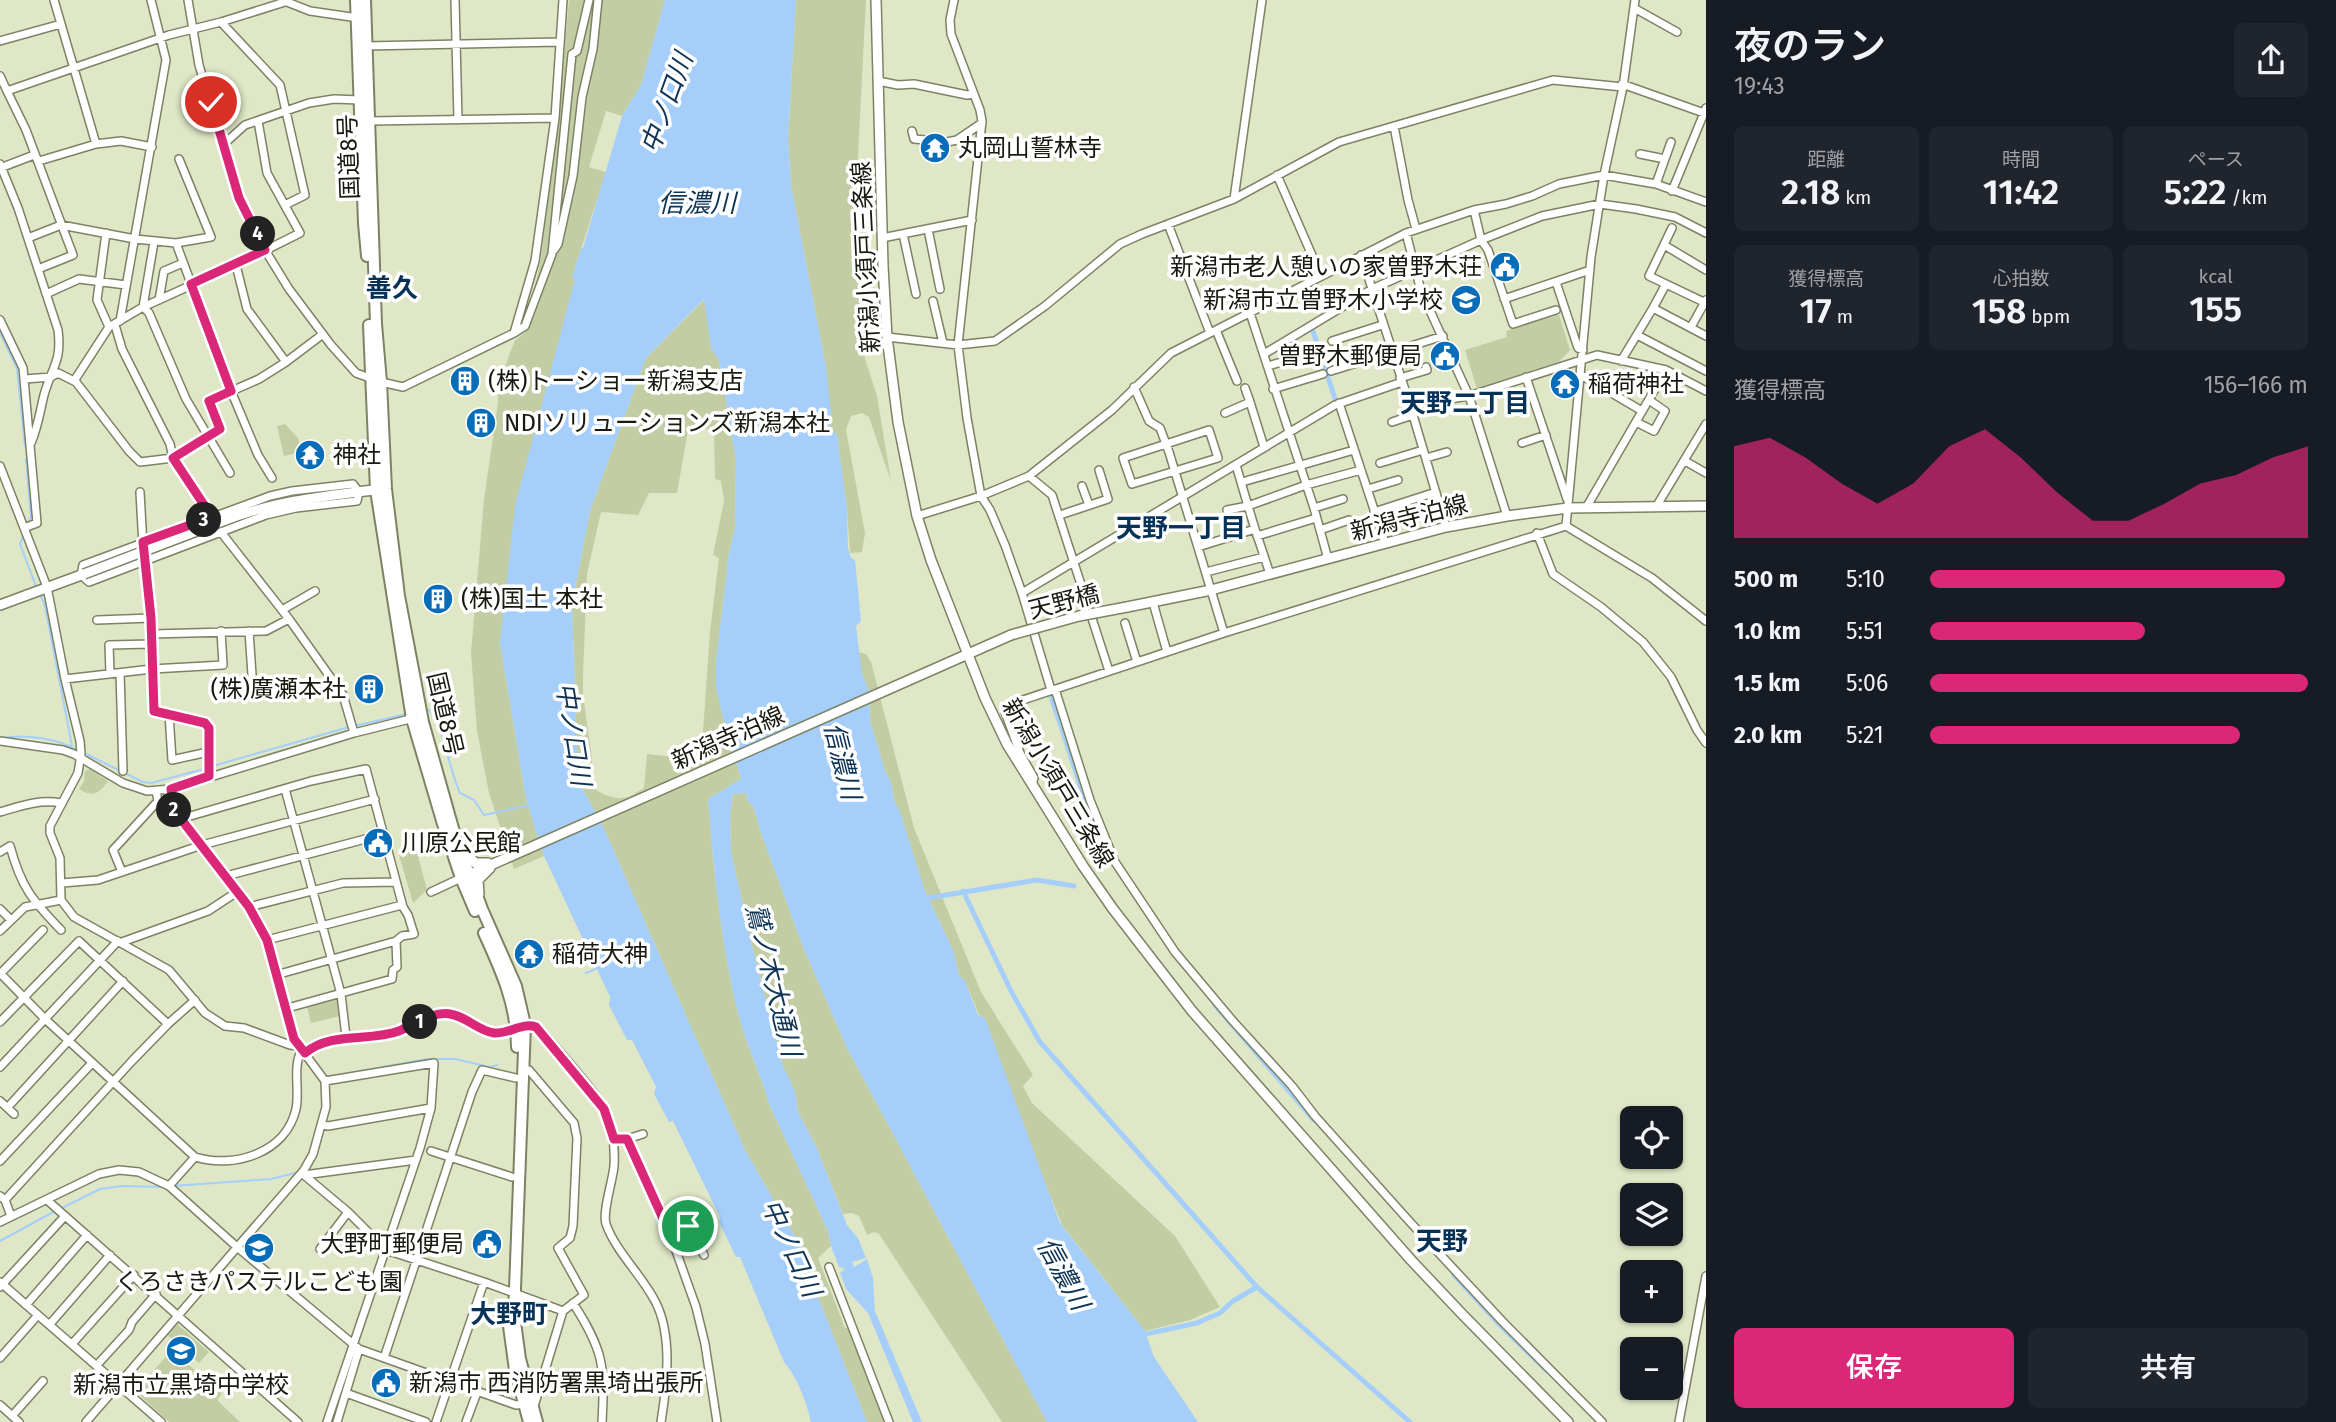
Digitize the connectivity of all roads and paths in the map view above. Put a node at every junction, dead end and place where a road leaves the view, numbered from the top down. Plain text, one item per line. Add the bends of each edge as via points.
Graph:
1 (54, 0) edge
2 (151, 0) edge
3 (188, 0) edge
4 (356, 0) edge
5 (365, 0) edge
6 (455, 0) edge
7 (563, 0) edge
8 (589, 0) edge
9 (598, 0) edge
10 (876, 0) edge
11 (954, 0) edge
12 (1262, 0) edge
13 (284, 1) edge
14 (1635, 4) edge
15 (361, 18) junction
16 (221, 22) junction
17 (61, 24) junction
18 (194, 29) junction
19 (1677, 32) dead end
20 (161, 38) junction
21 (0, 41) edge
22 (560, 42) junction
23 (456, 45) junction
24 (366, 46) junction
25 (74, 69) junction
26 (0, 76) edge
27 (878, 81) junction
28 (1623, 85) junction
29 (6, 91) junction
30 (974, 94) junction
31 (360, 100) junction
32 (287, 111) junction
33 (1705, 111) edge
34 (555, 118) junction
35 (458, 120) junction
36 (258, 121) junction
37 (369, 121) junction
38 (982, 123) junction
39 (1394, 126) junction
40 (912, 131) dead end
41 (1671, 142) dead end
42 (96, 144) junction
43 (224, 144) junction
44 (152, 147) junction
45 (1640, 154) dead end
46 (34, 155) junction
47 (179, 159) dead end
48 (1665, 159) junction
49 (0, 167) edge
50 (1278, 175) junction
51 (1604, 175) junction
52 (1656, 184) junction
53 (1672, 191) junction
54 (1234, 199) junction
55 (1705, 201) edge
56 (1600, 204) junction
57 (285, 205) junction
58 (1474, 210) junction
59 (972, 220) junction
60 (1168, 224) junction
61 (61, 225) junction
62 (1672, 228) dead end
63 (928, 229) junction
64 (1416, 229) junction
65 (106, 233) junction
66 (1406, 233) junction
67 (1706, 233) edge
68 (903, 234) junction
69 (28, 237) junction
70 (882, 238) junction
71 (135, 239) junction
72 (1480, 240) junction
73 (154, 242) junction
74 (176, 243) junction
75 (1664, 245) junction
76 (265, 250) junction
77 (552, 254) junction
78 (1361, 255) junction
79 (183, 263) junction
80 (236, 265) junction
81 (38, 269) junction
82 (1590, 270) junction
83 (1706, 270) edge
84 (1415, 271) junction
85 (1321, 276) junction
86 (98, 280) junction
87 (1556, 282) junction
88 (191, 284) junction
89 (1665, 284) junction
90 (126, 285) junction
91 (940, 289) dead end
92 (1372, 289) junction
93 (46, 294) junction
94 (916, 294) dead end
95 (1504, 299) junction
96 (159, 300) junction
97 (933, 301) dead end
98 (1706, 302) edge
99 (144, 307) junction
100 (1653, 308) junction
101 (1556, 310) dead end
102 (1250, 313) junction
103 (0, 320) edge
104 (115, 324) junction
105 (1382, 325) junction
106 (1690, 327) junction
107 (1213, 332) junction
108 (323, 334) junction
109 (511, 334) junction
110 (1637, 335) junction
111 (1443, 336) junction
112 (1706, 336) edge
113 (887, 337) junction
114 (1332, 341) dead end
115 (943, 343) junction
116 (958, 345) junction
117 (1392, 351) junction
118 (1316, 352) dead end
119 (1265, 354) junction
120 (1582, 355) junction
121 (1621, 361) junction
122 (286, 362) junction
123 (1268, 366) junction
124 (1426, 367) dead end
125 (1666, 370) junction
126 (1331, 371) dead end
127 (1706, 371) edge
128 (1323, 374) dead end
129 (1581, 375) junction
130 (51, 377) junction
131 (1526, 377) junction
132 (24, 379) junction
133 (376, 380) junction
134 (1401, 380) junction
135 (74, 381) junction
136 (1237, 381) dead end
137 (1134, 387) junction
138 (1245, 387) dead end
139 (1273, 389) junction
140 (231, 391) junction
141 (1706, 391) edge
142 (1469, 396) junction
143 (1649, 400) junction
144 (1250, 402) junction
145 (1339, 403) junction
146 (1410, 405) junction
147 (1642, 411) junction
148 (1225, 413) dead end
149 (1413, 415) junction
150 (1392, 422) dead end
151 (1636, 422) junction
152 (1706, 424) edge
153 (1289, 433) junction
154 (1546, 435) junction
155 (207, 437) junction
156 (31, 443) junction
157 (1165, 443) junction
158 (1522, 443) dead end
159 (1264, 447) junction
160 (1354, 450) junction
161 (1447, 452) dead end
162 (1424, 454) junction
163 (173, 458) junction
164 (1685, 461) junction
165 (1380, 463) dead end
166 (1236, 465) junction
167 (1300, 465) junction
168 (0, 466) edge
169 (1099, 470) dead end
170 (1361, 470) junction
171 (1175, 472) junction
172 (1706, 473) edge
173 (230, 474) dead end
174 (1029, 476) junction
175 (272, 478) dead end
176 (1398, 480) dead end
177 (1242, 482) junction
178 (1082, 485) dead end
179 (1306, 485) junction
180 (381, 489) junction
181 (1368, 489) junction
182 (140, 492) dead end
183 (359, 492) junction
184 (1436, 492) junction
185 (981, 496) junction
186 (1183, 498) junction
187 (1343, 499) dead end
188 (1088, 505) junction
189 (1568, 505) junction
190 (1248, 506) junction
191 (1706, 506) edge
192 (1656, 507) junction
193 (1314, 508) junction
194 (1586, 508) junction
195 (1227, 510) dead end
196 (1374, 512) junction
197 (1060, 515) junction
198 (917, 516) junction
199 (1507, 516) junction
200 (212, 517) junction
201 (1316, 518) junction
202 (1349, 520) dead end
203 (1566, 526) junction
204 (1446, 527) junction
205 (24, 528) junction
206 (220, 530) junction
207 (1320, 530) junction
208 (1256, 532) junction
209 (1537, 533) junction
210 (143, 542) junction
211 (1385, 542) junction
212 (1198, 547) junction
213 (1265, 557) junction
214 (1328, 559) junction
215 (145, 561) junction
216 (1074, 561) junction
217 (1206, 572) junction
218 (1270, 574) junction
219 (83, 575) junction
220 (47, 587) junction
221 (1212, 590) junction
222 (315, 591) dead end
223 (1022, 593) junction
224 (0, 605) edge
225 (1154, 606) dead end
226 (1127, 607) joint
227 (282, 610) junction
228 (151, 618) junction
229 (289, 619) junction
230 (97, 620) dead end
231 (1706, 621) edge
232 (1125, 623) dead end
233 (221, 631) junction
234 (249, 631) junction
235 (1224, 633) junction
236 (152, 634) junction
237 (1011, 635) joint
238 (151, 643) junction
239 (1167, 652) junction
240 (965, 654) junction
241 (1138, 662) junction
242 (152, 669) junction
243 (1109, 671) junction
244 (110, 673) junction
245 (120, 673) junction
246 (252, 675) dead end
247 (65, 679) junction
248 (1053, 690) junction
249 (169, 714) junction
250 (417, 718) junction
251 (1703, 731) edge
252 (354, 733) junction
253 (0, 741) edge
254 (1706, 743) edge
255 (208, 752) junction
256 (81, 759) junction
257 (123, 771) dead end
258 (209, 776) junction
259 (1031, 785) junction
260 (171, 789) junction
261 (285, 789) junction
262 (156, 791) junction
263 (375, 799) junction
264 (61, 803) junction
265 (0, 813) edge
266 (180, 819) junction
267 (295, 821) junction
268 (452, 827) junction
269 (384, 834) junction
270 (202, 845) junction
271 (0, 852) edge
272 (304, 855) junction
273 (497, 862) junction
274 (122, 872) junction
275 (226, 876) junction
276 (465, 876) junction
277 (396, 882) junction
278 (62, 883) junction
279 (314, 891) junction
280 (237, 892) junction
281 (431, 892) dead end
282 (61, 900) junction
283 (37, 905) junction
284 (402, 905) junction
285 (480, 905) junction
286 (249, 907) junction
287 (0, 909) edge
288 (11, 920) junction
289 (323, 926) junction
290 (61, 929) dead end
291 (43, 930) dead end
292 (0, 931) edge
293 (267, 940) junction
294 (396, 941) junction
295 (120, 942) junction
296 (331, 960) junction
297 (101, 961) junction
298 (0, 974) edge
299 (276, 975) junction
300 (123, 981) junction
301 (341, 994) junction
302 (23, 997) junction
303 (195, 1000) junction
304 (284, 1009) junction
305 (45, 1019) junction
306 (0, 1022) edge
307 (168, 1024) junction
308 (521, 1027) junction
309 (346, 1037) junction
310 (70, 1041) junction
311 (302, 1050) junction
312 (92, 1063) junction
313 (1, 1065) edge
314 (523, 1068) junction
315 (516, 1078) junction
316 (325, 1081) junction
317 (114, 1082) junction
318 (0, 1101) edge
319 (8, 1107) junction
320 (431, 1108) junction
321 (15, 1114) dead end
322 (322, 1125) junction
323 (643, 1135) dead end
324 (614, 1139) junction
325 (627, 1139) junction
326 (431, 1151) dead end
327 (195, 1157) junction
328 (452, 1157) junction
329 (416, 1160) junction
330 (0, 1161) edge
331 (302, 1175) junction
332 (512, 1177) junction
333 (172, 1188) junction
334 (2, 1198) edge
335 (47, 1200) junction
336 (348, 1212) junction
337 (11, 1216) junction
338 (65, 1216) junction
339 (0, 1222) edge
340 (670, 1234) junction
341 (87, 1235) junction
342 (237, 1247) junction
343 (320, 1249) dead end
344 (386, 1250) junction
345 (110, 1255) junction
346 (704, 1255) dead end
347 (416, 1261) junction
348 (829, 1267) dead end
349 (134, 1275) junction
350 (1706, 1276) edge
351 (484, 1282) junction
352 (1, 1284) edge
353 (511, 1292) junction
354 (156, 1294) junction
355 (573, 1303) junction
356 (26, 1305) junction
357 (563, 1311) junction
358 (38, 1315) junction
359 (179, 1316) junction
360 (50, 1324) junction
361 (72, 1345) junction
362 (356, 1347) junction
363 (0, 1358) edge
364 (384, 1358) junction
365 (97, 1366) junction
366 (43, 1381) dead end
367 (450, 1381) junction
368 (119, 1385) junction
369 (478, 1390) junction
370 (346, 1393) junction
371 (528, 1404) junction
372 (0, 1405) edge
373 (14, 1418) edge
374 (4, 1422) edge
375 (86, 1422) edge
376 (161, 1422) edge
377 (298, 1422) edge
378 (327, 1422) edge
379 (337, 1422) edge
380 (426, 1422) edge
381 (436, 1422) edge
382 (466, 1422) edge
383 (529, 1422) edge
384 (537, 1422) edge
385 (602, 1422) edge
386 (662, 1422) edge
387 (718, 1422) edge
388 (889, 1422) edge
389 (1568, 1422) edge
390 (1602, 1422) edge
391 (1679, 1422) edge

1 - 17 street
2 - 20 street
3 - 18 street
4 - 15 highway, 国道8号
5 - 15 highway, 国道8号
6 - 23 street
7 - 22 street
8 - 77 street via 577,51 572,54
9 - 77 street via 573,176
10 - 27 main road, 新潟小須戸三条線
11 - 30 street via 950,29
12 - 54 street
13 - 15 street via 310,11
13 - 16 street
14 - 19 street
14 - 28 street
15 - 24 highway, 国道8号
15 - 31 highway, 国道8号
16 - 18 street
16 - 32 street via 280,85
17 - 21 street
17 - 25 street
18 - 20 street
18 - 43 street via 199,65
20 - 25 street
20 - 44 street via 166,60
22 - 23 street
22 - 34 street
23 - 24 street
23 - 35 street
24 - 37 highway, 国道8号
25 - 29 street
25 - 42 street
26 - 29 street
27 - 30 street
27 - 70 main road, 新潟小須戸三条線
28 - 33 street
28 - 39 street via 1553,80
28 - 51 street
29 - 46 street
30 - 38 street
31 - 32 street via 322,100
31 - 133 highway, 国道8号
32 - 36 street
32 - 57 street via 305,195
33 - 53 street
34 - 35 street
34 - 109 street via 535,261
35 - 37 street
36 - 43 street via 245,125
36 - 57 street via 267,173
37 - 133 highway, 国道8号
38 - 40 street via 947,142 914,139
38 - 59 street
39 - 50 street via 1339,142
39 - 64 street
41 - 48 street
42 - 44 street via 121,141
42 - 46 street via 39,161
43 - 76 street via 239,198
44 - 71 street
45 - 48 street
46 - 49 street
46 - 61 street
47 - 74 street via 211,237
48 - 52 street
49 - 69 street
50 - 54 street
50 - 85 street
51 - 52 street
51 - 56 street
51 - 58 street
52 - 53 street
53 - 55 street
54 - 60 street
56 - 67 street via 1675,217
56 - 72 street via 1542,216
56 - 82 street
57 - 76 street via 300,233
58 - 64 street
58 - 72 street
59 - 63 street
59 - 116 street
60 - 107 street
60 - 116 street via 1121,244 1006,335 995,341
61 - 65 street
61 - 69 street
61 - 81 street via 73,255
62 - 75 street
63 - 68 street
63 - 91 street
64 - 66 street
65 - 71 street
65 - 86 street
66 - 78 street
66 - 84 street
68 - 70 street
68 - 94 street
69 - 81 street
70 - 113 main road, 新潟小須戸三条線
71 - 73 street
71 - 90 street
72 - 84 street
72 - 95 street via 1488,250
73 - 74 street
73 - 99 street
74 - 79 street
75 - 83 street
75 - 89 street via 1649,275
76 - 80 street
76 - 108 street
77 - 109 street via 525,326
78 - 85 street
78 - 92 street
79 - 88 street
79 - 96 street via 164,271
80 - 88 street
80 - 122 street via 247,309
81 - 93 street
82 - 87 street
82 - 120 street
84 - 92 street
84 - 111 street
85 - 102 street
86 - 90 street
86 - 93 street via 79,279
86 - 104 street via 97,300
87 - 95 street
87 - 120 street
88 - 96 street
88 - 140 street
89 - 98 street
89 - 100 street
90 - 104 street
92 - 105 street
92 - 119 street
93 - 130 street via 61,350
95 - 101 street via 1513,324
96 - 99 street
97 - 115 street
98 - 106 street
99 - 104 street
99 - 155 street
100 - 106 street
100 - 110 street
102 - 107 street
102 - 119 street
103 - 132 street
104 - 135 street
104 - 163 street via 122,349
105 - 114 street
105 - 117 street
106 - 112 street
107 - 136 street
107 - 137 street via 1171,353
108 - 122 street
108 - 133 street via 356,373
109 - 133 street via 403,387
110 - 121 street
110 - 127 street
111 - 117 street
111 - 142 street
113 - 115 street
113 - 198 main road, 新潟小須戸三条線
115 - 116 street
116 - 185 street
117 - 126 street
117 - 134 street
118 - 123 street
119 - 123 street
120 - 121 street
120 - 129 street
120 - 131 street
121 - 125 street
122 - 140 street
123 - 139 street
124 - 134 street
125 - 141 street
125 - 143 street
128 - 139 street
129 - 147 street
129 - 189 street
130 - 132 street
130 - 135 street via 58,373
130 - 156 street
131 - 142 street
131 - 154 street
132 - 156 street
133 - 180 highway, 国道8号
134 - 145 street
134 - 146 street
135 - 163 street via 140,461
137 - 157 street
137 - 174 street
138 - 144 street
139 - 153 street
140 - 155 street via 209,401 220,429
140 - 175 street
142 - 146 street
142 - 199 street
143 - 147 street
143 - 151 street via 1665,411 1654,431
144 - 148 street
144 - 159 street
145 - 153 street
145 - 160 street
146 - 149 street
147 - 151 street
149 - 150 street
149 - 162 street
151 - 194 street
152 - 164 street
153 - 159 street
153 - 167 street
154 - 158 street
154 - 189 street
155 - 163 street
155 - 173 street
156 - 205 street via 37,523
157 - 171 street
157 - 171 street via 1123,458 1126,467 1132,484
157 - 171 street via 1208,426 1218,458
159 - 166 street
160 - 167 street
160 - 170 street
161 - 162 street
162 - 165 street
162 - 184 street
163 - 200 street
164 - 172 street
164 - 192 street
166 - 177 street
166 - 186 street
167 - 177 street
167 - 179 street
168 - 205 street
169 - 188 street via 1108,499
170 - 179 street
170 - 181 street
171 - 186 street
174 - 185 street
174 - 197 street via 1052,495
176 - 181 street
177 - 190 street
178 - 188 street
179 - 190 street
179 - 193 street
180 - 183 main road
180 - 250 highway, 国道8号
181 - 196 street
182 - 210 street
183 - 200 street via 353,484 292,491
183 - 206 street via 356,501 296,508
183 - 219 main road, bridge via 255,509
184 - 196 street
184 - 204 street
185 - 198 street
185 - 223 street
186 - 212 street
186 - 216 street
187 - 193 street
188 - 197 street
189 - 194 main road, 新潟寺泊線
189 - 199 main road, 新潟寺泊線
189 - 203 street
190 - 195 street
190 - 208 street
191 - 192 main road, 新潟寺泊線
192 - 194 main road, 新潟寺泊線
193 - 201 street
196 - 211 street
197 - 216 street
198 - 240 main road, 新潟小須戸三条線
199 - 204 main road, 新潟寺泊線
200 - 206 street
200 - 210 street
201 - 207 street
201 - 208 street
202 - 207 street
203 - 209 street
203 - 231 street via 1652,578
204 - 211 main road, 新潟寺泊線
205 - 220 street
206 - 215 street
206 - 227 street
207 - 214 street
208 - 212 street
208 - 213 street
209 - 235 street
209 - 251 street via 1553,574 1643,642 1671,677
210 - 215 street
210 - 219 street via 83,565
211 - 214 main road, 新潟寺泊線
212 - 217 street
213 - 217 street
213 - 218 street
214 - 218 main road, 新潟寺泊線
215 - 219 street via 89,582
215 - 228 street
216 - 223 street
216 - 243 street
217 - 221 street
218 - 221 main road, 新潟寺泊線
219 - 220 main road
220 - 224 main road
220 - 247 street
221 - 226 main road, 新潟寺泊線
221 - 235 street
222 - 227 street
223 - 248 street
225 - 239 street
226 - 237 main road, 天野橋, bridge
227 - 229 street
228 - 230 street
228 - 236 street
229 - 234 street via 266,631
229 - 252 street via 343,695
232 - 241 street
233 - 234 street
233 - 236 street
233 - 242 street via 223,665
234 - 246 street
235 - 239 street
236 - 238 street
237 - 240 main road, 新潟寺泊線
238 - 242 street
238 - 244 street via 109,645
239 - 241 street
240 - 259 main road, 新潟小須戸三条線
240 - 273 main road, 新潟寺泊線
241 - 243 street
242 - 245 street
242 - 249 street via 154,711
243 - 248 street
244 - 245 street
244 - 247 street
245 - 257 street
247 - 256 street
248 - 259 street via 1014,703 1005,712 1034,778
248 - 390 street via 1115,862 1175,952 1402,1212
249 - 255 street via 205,723
249 - 255 street via 172,760
250 - 252 street
250 - 268 highway, 国道8号
250 - 276 highway, 国道8号
251 - 254 street
252 - 258 street
253 - 256 street via 63,750
255 - 258 street
256 - 262 street via 123,783
256 - 264 street via 75,783
258 - 260 street
259 - 389 main road, 新潟小須戸三条線 via 1113,909 1192,1011 1411,1260
260 - 262 street
260 - 266 street
261 - 263 street via 366,769
261 - 266 street
261 - 267 street
262 - 274 street via 158,801 113,850
263 - 267 street
263 - 269 street
264 - 265 street via 48,800
264 - 278 street via 50,833 60,858
266 - 270 street
267 - 270 street
267 - 272 street
268 - 273 main road via 469,859 480,864
268 - 276 highway, 国道8号
269 - 272 street
269 - 277 street
270 - 274 street
270 - 275 street
271 - 283 street via 10,846 24,887
272 - 275 street
272 - 279 street
273 - 276 main road, 新潟寺泊線
273 - 285 main road via 478,880
274 - 278 street via 98,880
275 - 280 street
276 - 281 street
276 - 285 highway, 国道8号
276 - 308 highway, 国道8号
277 - 279 street via 343,883
277 - 284 street
278 - 282 street
279 - 286 street
279 - 289 street
280 - 286 street
280 - 295 street via 208,911
282 - 283 street
282 - 295 street via 74,917
283 - 288 street via 25,907
283 - 290 street
284 - 289 street
284 - 294 street via 414,934
285 - 308 highway, 国道8号 via 516,986
286 - 293 street
287 - 288 street
288 - 292 street
289 - 293 street
289 - 296 street
291 - 298 street
293 - 299 street
294 - 296 street
294 - 301 street via 397,967 392,979
295 - 297 street
295 - 303 street via 169,970
296 - 299 street
296 - 301 street
297 - 300 street
297 - 302 street via 79,941
297 - 305 street
298 - 302 street
299 - 304 street
300 - 307 street
300 - 310 street
301 - 304 street
301 - 309 street
302 - 305 street
302 - 306 street
303 - 307 street
303 - 311 street via 225,1026 244,1028
304 - 311 street
305 - 310 street
305 - 313 street
307 - 317 street
308 - 309 street via 494,1033 441,1013 393,1033
308 - 314 highway, 国道8号
308 - 315 highway, 国道8号
308 - 324 street via 540,1029 601,1104
309 - 311 street
310 - 312 street
310 - 319 street
311 - 316 street
311 - 327 street via 296,1108 290,1125 277,1140 255,1156 228,1160
312 - 317 street
312 - 330 street
314 - 353 highway, 国道8号
314 - 355 street via 574,1123 573,1226 570,1238 558,1248 584,1295
315 - 328 street via 482,1070
315 - 332 highway, 国道8号
316 - 320 street via 434,1063
316 - 322 street
317 - 327 street
317 - 334 street
318 - 319 street
319 - 321 street
320 - 322 street
320 - 329 street
322 - 331 street
323 - 325 street
324 - 325 street
324 - 386 street via 605,1218 660,1316 667,1364
325 - 340 street
326 - 328 street
327 - 333 street
328 - 332 street
328 - 347 street
329 - 331 street
329 - 344 street
331 - 336 street
331 - 342 street
332 - 353 highway, 国道8号
333 - 335 street via 139,1172 119,1170 99,1174
333 - 342 street
334 - 337 street
335 - 337 street
335 - 338 street
336 - 343 street
336 - 344 street
337 - 339 street
338 - 341 street
338 - 352 street
340 - 346 street via 688,1226
340 - 387 street via 701,1324
341 - 345 street
341 - 356 street
342 - 359 street
342 - 362 street
344 - 347 street
344 - 362 street
345 - 349 street
345 - 360 street
347 - 351 street
347 - 364 street
348 - 388 street
349 - 354 street
349 - 361 street
350 - 391 street
351 - 353 street
351 - 367 street
352 - 356 street
353 - 357 street
353 - 371 highway, 国道8号 via 510,1342
354 - 359 street
354 - 365 street
355 - 357 street
355 - 385 street via 590,1329 601,1359 605,1376
356 - 358 street
357 - 371 street via 539,1398
358 - 360 street
358 - 363 street
359 - 368 street
359 - 377 street
360 - 361 street
361 - 365 street
362 - 364 street
362 - 370 street
362 - 378 street
364 - 367 street
365 - 368 street
366 - 373 street
367 - 369 street
367 - 381 street
368 - 375 street
368 - 376 street
369 - 371 street via 516,1405
369 - 382 street
370 - 379 street
370 - 380 street
371 - 383 highway, 国道8号
371 - 384 highway, 国道8号
372 - 373 street
373 - 374 street

